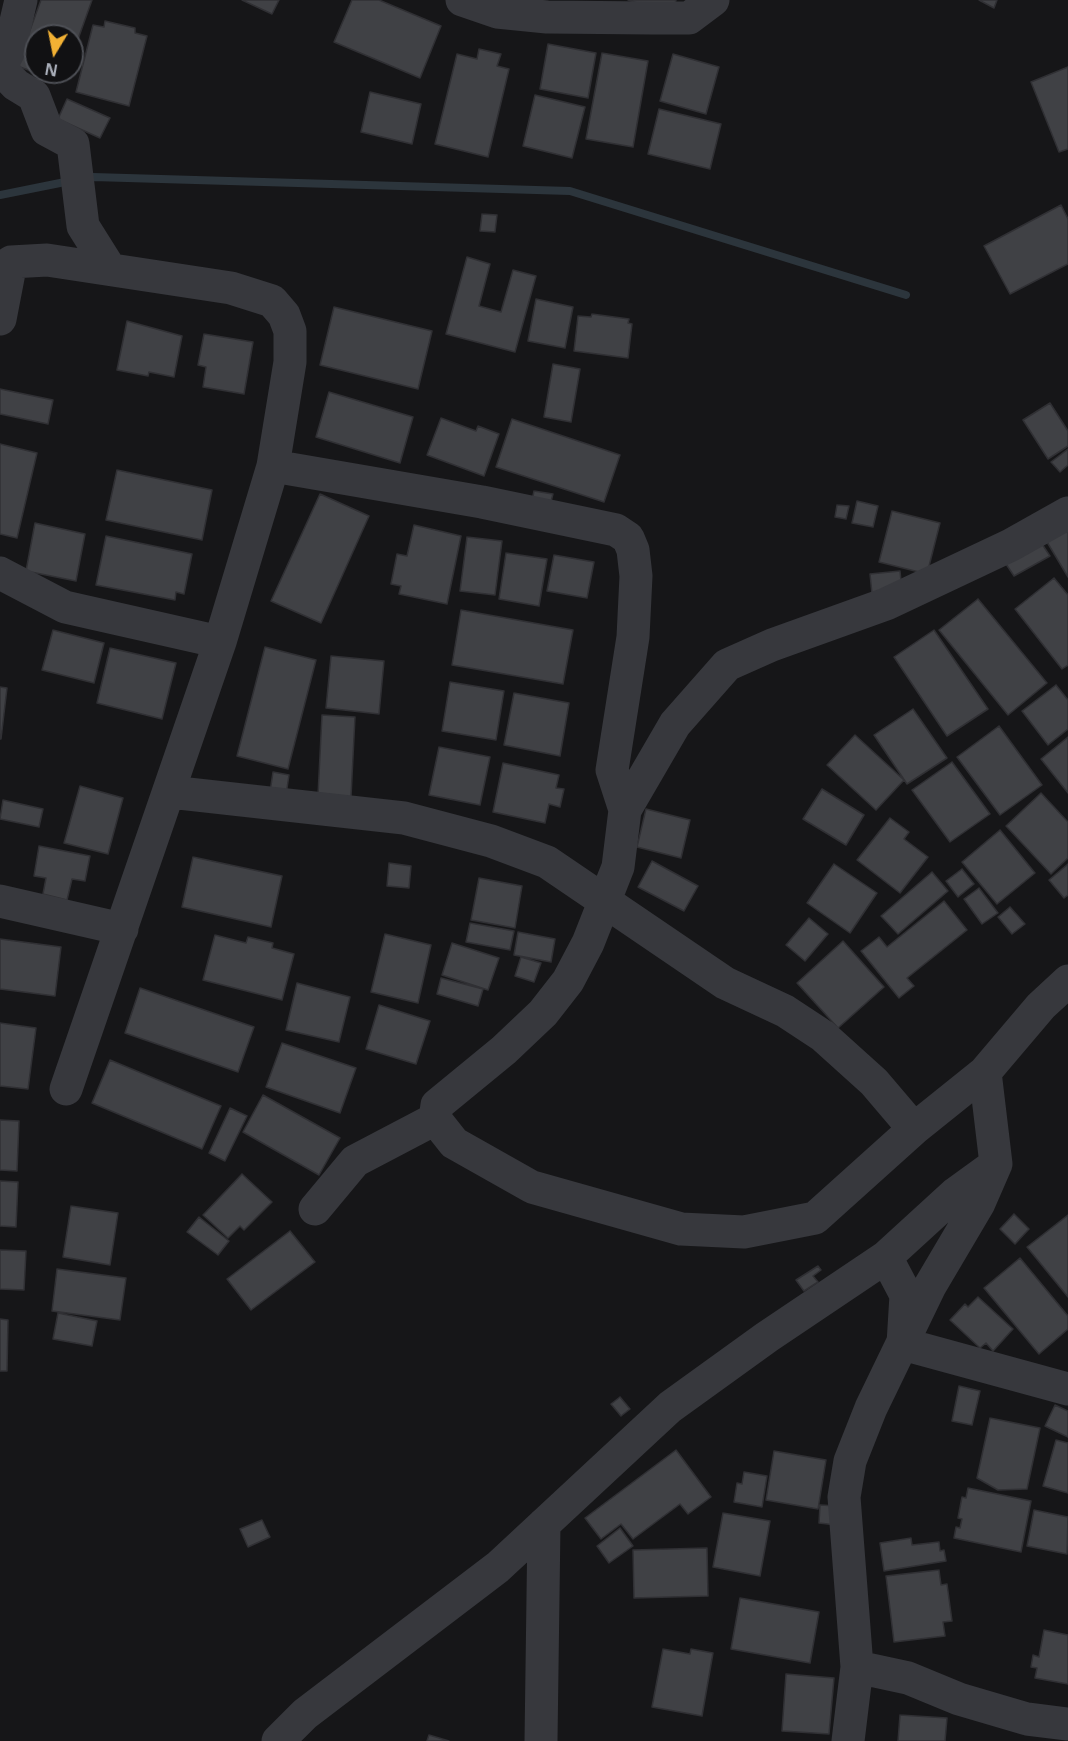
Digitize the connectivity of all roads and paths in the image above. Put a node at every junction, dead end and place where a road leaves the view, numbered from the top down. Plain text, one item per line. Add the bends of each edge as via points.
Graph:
1 (21, 0) edge
2 (462, 0) edge
3 (713, 0) edge
4 (82, 226) junction
5 (46, 260) junction
6 (110, 269) junction
7 (0, 319) edge
8 (273, 466) junction
9 (1068, 513) edge
10 (0, 573) edge
11 (220, 642) junction
12 (170, 792) junction
13 (626, 810) junction
14 (0, 901) edge
15 (606, 901) junction
16 (122, 929) junction
17 (1068, 981) edge
18 (985, 1072) junction
19 (66, 1089) dead end
20 (435, 1119) junction
21 (914, 1129) junction
22 (996, 1164) junction
23 (315, 1209) dead end
24 (886, 1257) junction
25 (903, 1344) junction
26 (1068, 1389) edge
27 (544, 1524) junction
28 (857, 1667) junction
29 (1068, 1725) edge
30 (278, 1741) edge
31 (541, 1741) edge
32 (848, 1741) edge

1 - 4 street via 9,51 2,64 16,85 34,96 47,130 73,144
2 - 3 street via 497,12 547,17 652,18 689,18
4 - 5 street
4 - 6 street
5 - 6 street
5 - 7 street via 11,262
6 - 8 street via 231,288 272,301 284,315 290,331 290,362
8 - 11 street
8 - 13 street via 494,504 616,530 628,538 636,576 633,637 612,770
9 - 13 street via 1011,545 886,604 727,665 675,724
10 - 11 street via 65,607
11 - 12 street
12 - 15 street via 404,818 491,841 546,862
12 - 16 street
13 - 15 street via 618,867
14 - 16 street
15 - 20 street via 568,981 543,1013 437,1105
15 - 21 street via 725,983 785,1011 823,1036 874,1082
16 - 19 street
17 - 18 street via 1041,1006
18 - 21 street
18 - 22 street
20 - 21 street via 454,1143 532,1187 681,1229 744,1232 815,1218
20 - 23 street via 355,1161
22 - 24 street via 957,1193
22 - 25 street
24 - 25 street via 906,1295
24 - 27 street via 670,1407
25 - 26 street
25 - 28 street via 858,1440 844,1497
27 - 30 street via 498,1567 305,1714
27 - 31 street
28 - 29 street via 908,1678 958,1700 1027,1719
28 - 32 street

